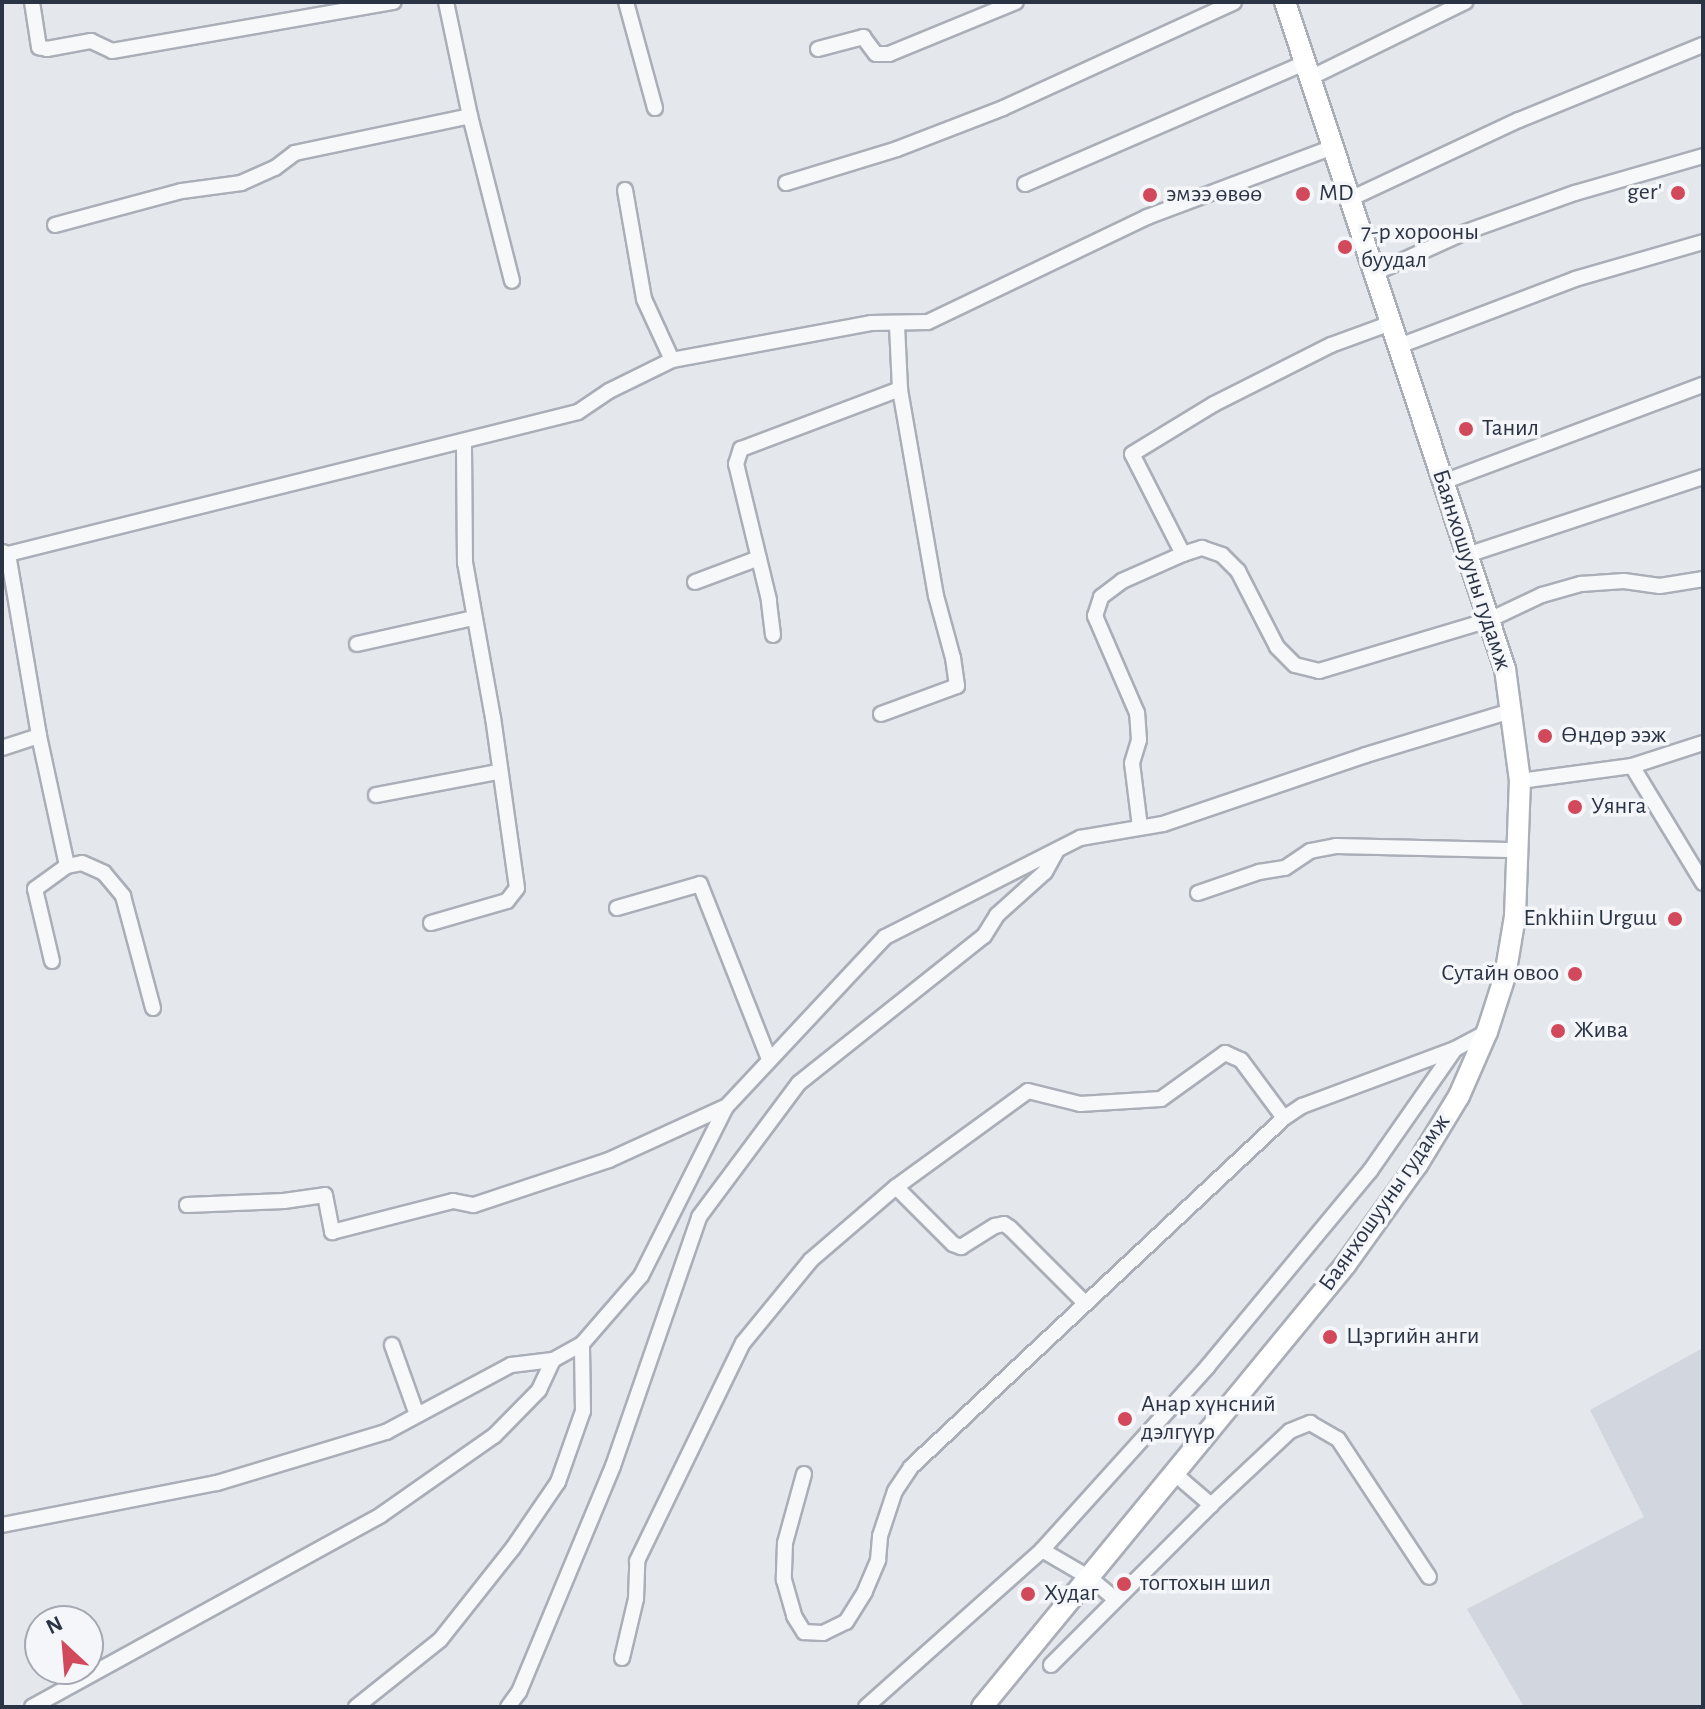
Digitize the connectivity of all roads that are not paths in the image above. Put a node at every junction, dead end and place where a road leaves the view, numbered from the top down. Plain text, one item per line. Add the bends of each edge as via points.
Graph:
1 (32, 2) edge
2 (394, 2) edge
3 (446, 2) edge
4 (626, 2) edge
5 (1016, 2) edge
6 (1234, 2) edge
7 (1285, 2) edge
8 (1465, 2) edge
9 (1703, 45) edge
10 (818, 49) dead end
11 (1308, 70) junction
12 (655, 108) dead end
13 (470, 116) junction
14 (1333, 147) junction
15 (1703, 156) edge
16 (786, 183) dead end
17 (1025, 184) dead end
18 (625, 190) dead end
19 (1350, 199) junction
20 (55, 225) dead end
21 (1703, 242) edge
22 (1375, 273) junction
23 (512, 281) dead end
24 (1391, 323) junction
25 (897, 325) junction
26 (1399, 346) junction
27 (672, 360) junction
28 (1703, 385) edge
29 (900, 389) junction
30 (464, 441) junction
31 (1703, 477) edge
32 (1443, 482) junction
33 (5, 553) edge
34 (1183, 554) junction
35 (1467, 555) junction
36 (759, 558) junction
37 (1703, 579) edge
38 (695, 582) dead end
39 (473, 618) junction
40 (1489, 620) junction
41 (773, 635) dead end
42 (357, 644) dead end
43 (1511, 711) junction
44 (881, 714) dead end
45 (39, 736) junction
46 (1703, 743) edge
47 (2, 748) edge
48 (1632, 766) junction
49 (498, 772) junction
50 (1520, 781) junction
51 (376, 795) dead end
52 (1140, 827) junction
53 (1057, 849) junction
54 (1519, 850) junction
55 (67, 866) junction
56 (1703, 883) edge
57 (1198, 893) dead end
58 (617, 908) dead end
59 (431, 923) dead end
60 (52, 961) dead end
61 (153, 1008) dead end
62 (1487, 1032) junction
63 (1455, 1049) junction
64 (769, 1059) junction
65 (726, 1107) junction
66 (1284, 1118) junction
67 (896, 1187) junction
68 (187, 1205) dead end
69 (1085, 1303) junction
70 (582, 1344) junction
71 (392, 1345) dead end
72 (553, 1360) junction
73 (417, 1415) junction
74 (804, 1474) dead end
75 (1175, 1474) junction
76 (1211, 1505) junction
77 (2, 1525) edge
78 (1042, 1550) junction
79 (1429, 1577) dead end
80 (1090, 1578) junction
81 (1114, 1598) junction
82 (622, 1658) dead end
83 (1051, 1665) dead end
84 (32, 1707) edge
85 (356, 1707) edge
86 (508, 1707) edge
87 (866, 1707) edge
88 (982, 1707) edge

1 - 2 street via 39,47 91,41 112,51
3 - 13 street
4 - 12 street
5 - 10 street via 889,54 876,54 863,37
6 - 16 street via 1003,108 897,149
7 - 11 main road, Баянхошууны гудамж
8 - 11 street
9 - 19 street via 1519,120
11 - 14 main road, Баянхошууны гудамж
11 - 17 street
13 - 20 street via 295,153 241,183 182,191
13 - 23 street
14 - 19 main road, Баянхошууны гудамж
14 - 25 street via 1147,217 959,310 928,322
15 - 22 street via 1575,193 1463,233
18 - 27 street via 644,299
19 - 22 main road, Баянхошууны гудамж
21 - 26 street via 1575,279
22 - 24 main road, Баянхошууны гудамж
24 - 26 main road, Баянхошууны гудамж
24 - 34 street via 1331,345 1214,404 1132,454
25 - 27 street via 871,323
25 - 29 street
26 - 32 main road, Баянхошууны гудамж
27 - 30 street via 578,412
28 - 32 street
29 - 36 street via 741,449 736,464
29 - 44 street via 957,686
30 - 33 street
30 - 39 street via 465,563
31 - 35 street
32 - 35 main road, Баянхошууны гудамж
33 - 45 street
34 - 40 street via 1202,548 1222,555 1238,571 1277,647 1295,665 1319,671
34 - 52 street via 1122,581 1101,597 1095,616 1137,713 1139,740 1132,763
35 - 40 main road, Баянхошууны гудамж
36 - 38 street
36 - 41 street
37 - 40 street via 1660,586 1624,581 1581,584
39 - 42 street
39 - 49 street
40 - 43 main road, Баянхошууны гудамж via 1505,669
43 - 50 main road, Баянхошууны гудамж
43 - 52 street via 1163,824
45 - 47 street
45 - 55 street
46 - 48 street
48 - 50 street
48 - 56 street
49 - 51 street
49 - 59 street via 517,888 507,901
50 - 54 main road, Баянхошууны гудамж
52 - 53 street via 1080,838
53 - 64 street via 885,937
53 - 86 street via 1045,872 997,915 984,936 799,1083 699,1217 613,1466 519,1692
54 - 57 street via 1336,846 1310,851 1285,868
54 - 62 main road, Баянхошууны гудамж via 1505,976
55 - 60 street via 35,889
55 - 61 street via 82,863 104,873 123,896
58 - 64 street via 700,884
62 - 63 street
62 - 75 main road, Баянхошууны гудамж via 1459,1096 1417,1165 1346,1264
63 - 66 street via 1302,1106
63 - 78 street via 1370,1171 1208,1366
64 - 65 street
65 - 68 street via 609,1160 474,1205 453,1201 332,1232 325,1195
65 - 70 street via 641,1276
66 - 67 street via 1241,1060 1225,1053 1161,1099 1080,1104 1028,1091
66 - 69 street
67 - 69 street via 961,1247 1004,1224
67 - 82 street via 811,1260 743,1343 637,1561 636,1599
69 - 74 street via 911,1467 895,1491 865,1591 846,1622 823,1633 804,1632 784,1580 785,1543
70 - 72 street
70 - 85 street via 583,1411 558,1482 440,1640
71 - 73 street
72 - 73 street via 511,1365
72 - 84 street via 539,1390 494,1436 381,1515
73 - 77 street via 386,1432 217,1483
75 - 76 street
75 - 80 main road, Баянхошууны гудамж
76 - 79 street via 1290,1431 1310,1423 1321,1426 1338,1439
76 - 81 street
78 - 80 street
78 - 87 street
80 - 81 street
80 - 88 main road, Баянхошууны гудамж
81 - 83 street

